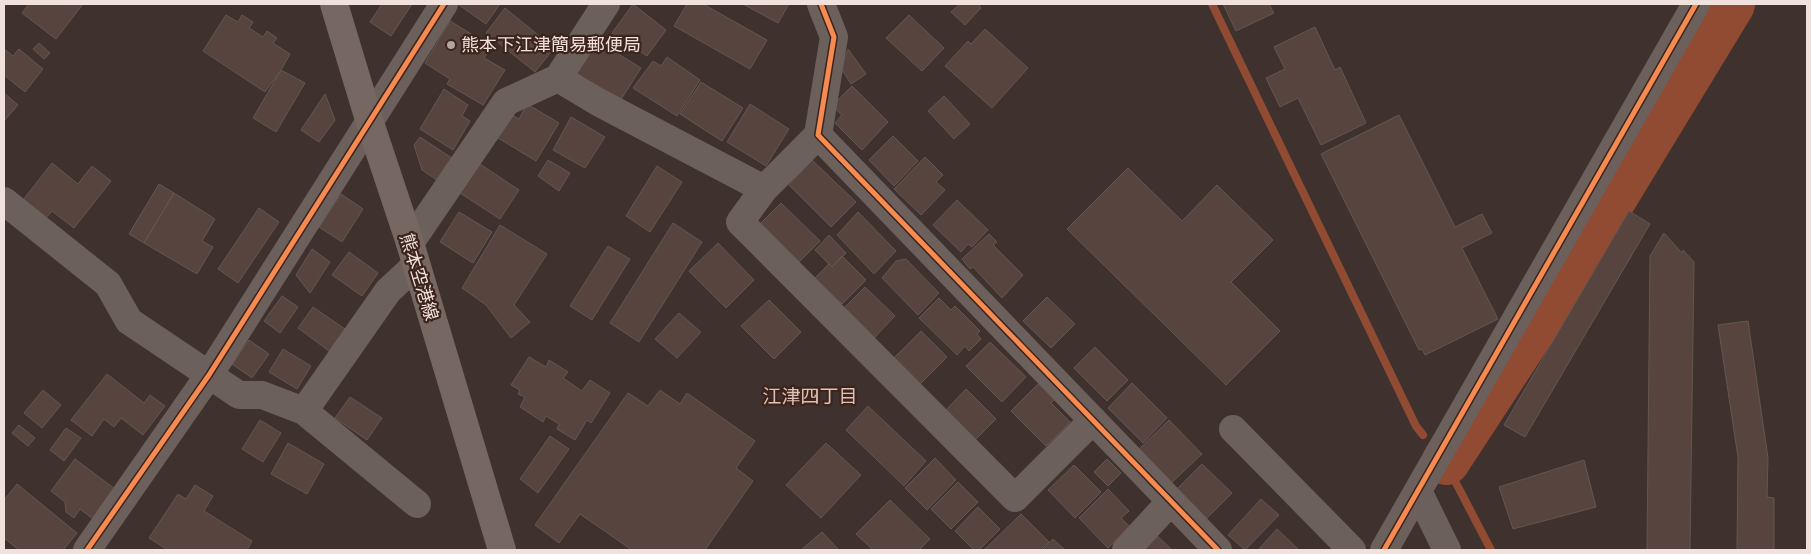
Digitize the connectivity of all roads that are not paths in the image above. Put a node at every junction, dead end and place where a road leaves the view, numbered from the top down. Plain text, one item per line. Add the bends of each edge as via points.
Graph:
1 (334, 4) edge
2 (444, 4) edge
3 (606, 4) edge
4 (822, 4) edge
5 (1696, 4) edge
6 (558, 78) junction
7 (370, 123) junction
8 (818, 135) junction
9 (764, 189) junction
10 (4, 201) edge
11 (413, 254) junction
12 (209, 375) junction
13 (304, 411) junction
14 (1093, 420) junction
15 (1233, 429) dead end
16 (1418, 491) junction
17 (1171, 501) junction
18 (418, 504) dead end
19 (87, 550) edge
20 (502, 550) edge
21 (1126, 550) edge
22 (1218, 550) edge
23 (1352, 550) edge
24 (1384, 550) edge
25 (1448, 550) edge

1 - 7 main road, 熊本空港線
2 - 7 street
3 - 6 street
4 - 8 street via 834,37
5 - 16 street
6 - 9 street
6 - 11 street via 506,102
7 - 11 main road, 熊本空港線
7 - 12 street
8 - 9 street
8 - 14 street
9 - 14 street via 740,222 1015,498
10 - 12 street via 108,284 129,321
11 - 13 street
11 - 20 main road, 熊本空港線
12 - 13 street via 239,395 262,395
12 - 19 street
13 - 18 street
14 - 17 street
15 - 23 street
16 - 24 street
16 - 25 street
17 - 21 street
17 - 22 street

